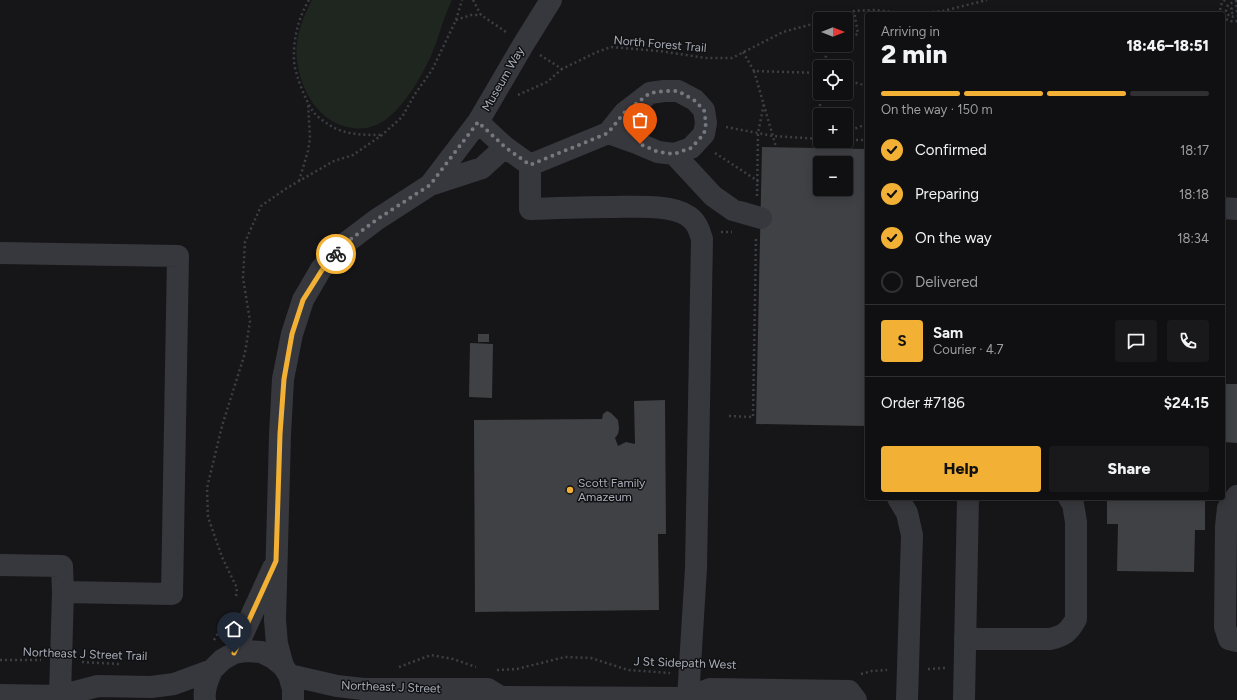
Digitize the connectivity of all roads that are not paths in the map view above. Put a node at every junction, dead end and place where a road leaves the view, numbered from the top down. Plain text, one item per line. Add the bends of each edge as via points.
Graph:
1 (551, 0) edge
2 (478, 122) junction
3 (608, 133) junction
4 (505, 147) junction
5 (674, 154) junction
6 (530, 165) junction
7 (430, 185) junction
8 (1225, 208) edge
9 (1237, 208) edge
10 (758, 218) road end
11 (0, 253) edge
12 (1237, 496) edge
13 (899, 500) edge
14 (968, 500) edge
15 (1070, 500) edge
16 (276, 561) junction
17 (0, 565) edge
18 (63, 592) junction
19 (965, 639) junction
20 (1237, 641) edge
21 (234, 653) junction
22 (212, 670) junction
23 (286, 670) junction
24 (0, 695) edge
25 (68, 698) edge
26 (499, 698) edge
27 (693, 699) edge
28 (205, 700) edge
29 (293, 700) edge
30 (856, 700) edge
31 (907, 700) edge
32 (964, 700) edge

1 - 2 street, Museum Way
2 - 4 street
2 - 7 street, Museum Way
3 - 5 street via 658,152
3 - 5 street via 624,113 650,93 678,91 694,100 704,110 706,123 704,134 691,148
3 - 6 street
4 - 6 street
4 - 7 street via 482,168
5 - 10 street via 713,196 733,210
6 - 27 street via 530,209 647,207 671,210 687,215 697,224 700,232 702,239 696,552 689,672
7 - 16 street, Museum Way via 347,242 322,270 303,300 292,334 284,379
8 - 9 street
11 - 18 street via 178,256 172,594
12 - 20 street via 1228,508 1226,527 1225,627 1230,639
13 - 31 street via 907,513 912,535
14 - 19 street
15 - 19 street via 1076,522 1076,619 1070,630 1050,639
16 - 21 street, Museum Way
16 - 23 street via 277,644
17 - 18 street via 62,566
18 - 25 street via 61,662
19 - 32 street
21 - 22 street, Northeast J Street
21 - 23 street, Northeast J Street via 247,650 261,652 273,658
22 - 25 street, Northeast J Street via 174,684 151,687 98,686
22 - 28 street via 206,683
23 - 26 street, Northeast J Street via 337,686 488,689
23 - 29 street via 293,689
24 - 25 street, Northeast J Street
26 - 27 street, Northeast J Street
27 - 30 street, Northeast J Street via 710,689 717,689 849,691

